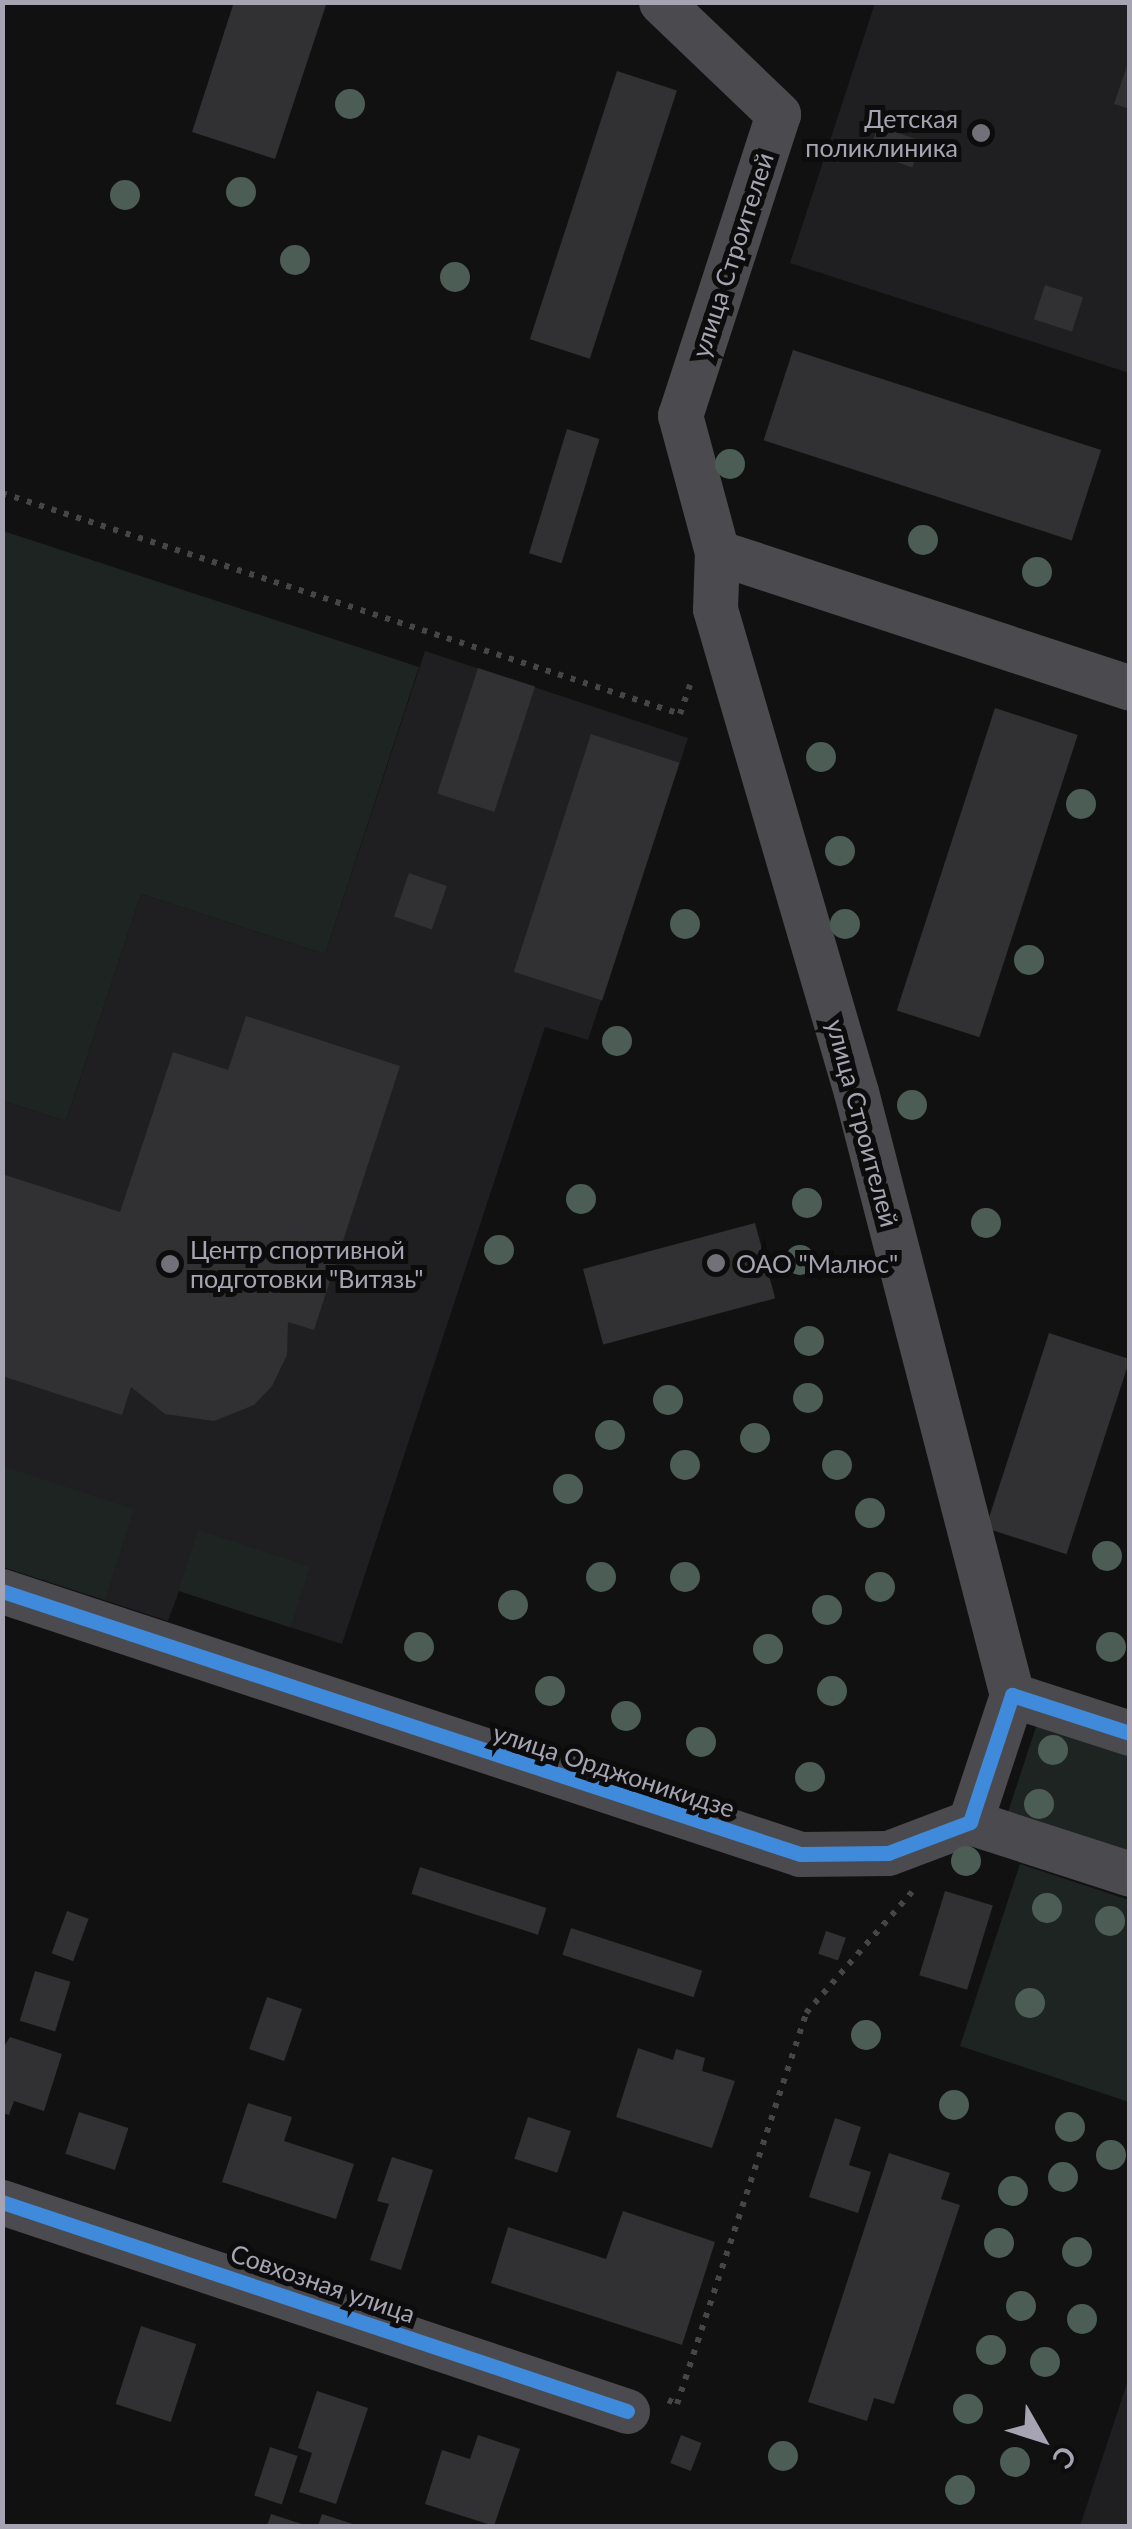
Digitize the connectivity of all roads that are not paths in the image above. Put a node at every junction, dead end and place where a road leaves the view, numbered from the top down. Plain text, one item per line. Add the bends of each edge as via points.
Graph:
1 (661, 2) edge
2 (717, 552) junction
3 (1130, 688) edge
4 (2, 1592) edge
5 (1012, 1695) junction
6 (1130, 1733) edge
7 (957, 1828) junction
8 (1130, 1874) edge
9 (2, 2202) edge
10 (628, 2411) dead end

1 - 2 street, улица Строителей via 778,114 680,415
2 - 3 street
2 - 5 street, улица Строителей via 715,609 856,1092
4 - 7 street, улица Орджоникидзе via 771,1848 858,1857
5 - 6 street
5 - 7 street
7 - 8 street
9 - 10 street, Совхозная улица

